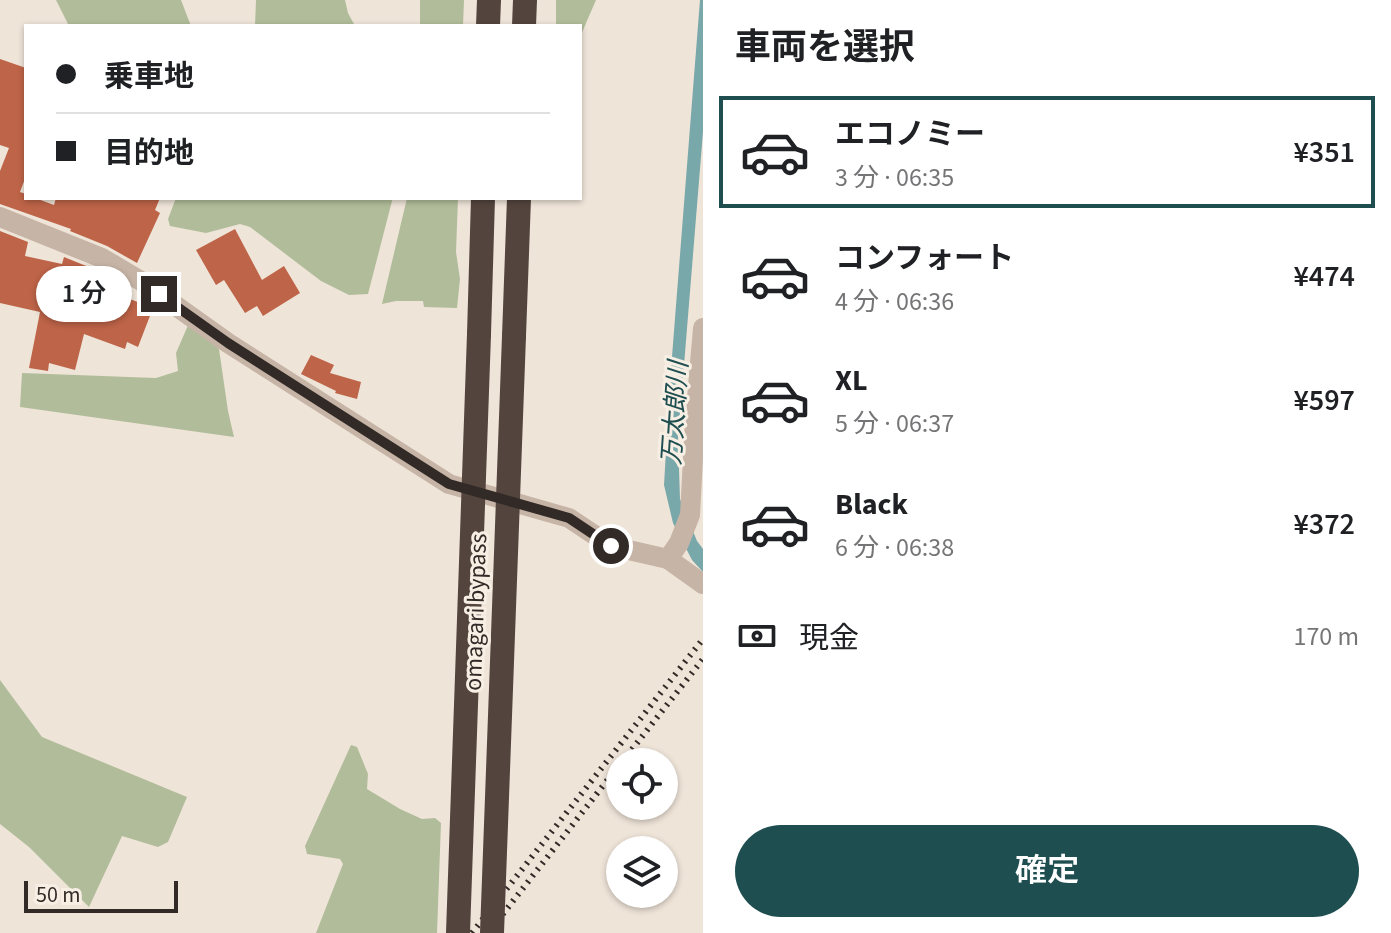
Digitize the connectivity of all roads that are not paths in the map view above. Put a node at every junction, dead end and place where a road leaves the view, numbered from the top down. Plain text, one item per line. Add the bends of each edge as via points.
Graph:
1 (489, 0) edge
2 (525, 0) edge
3 (488, 24) edge
4 (524, 24) edge
5 (483, 200) edge
6 (519, 200) edge
7 (0, 217) edge
8 (703, 328) edge
9 (674, 551) junction
10 (703, 584) edge
11 (458, 933) edge
12 (492, 933) edge

1 - 3 highway
2 - 4 highway
5 - 11 highway, omagari bypass, bridge
6 - 12 highway, omagari bypass, bridge
7 - 9 street via 102,258 141,281 449,484 569,518 611,546
8 - 9 street via 690,515
9 - 10 street

